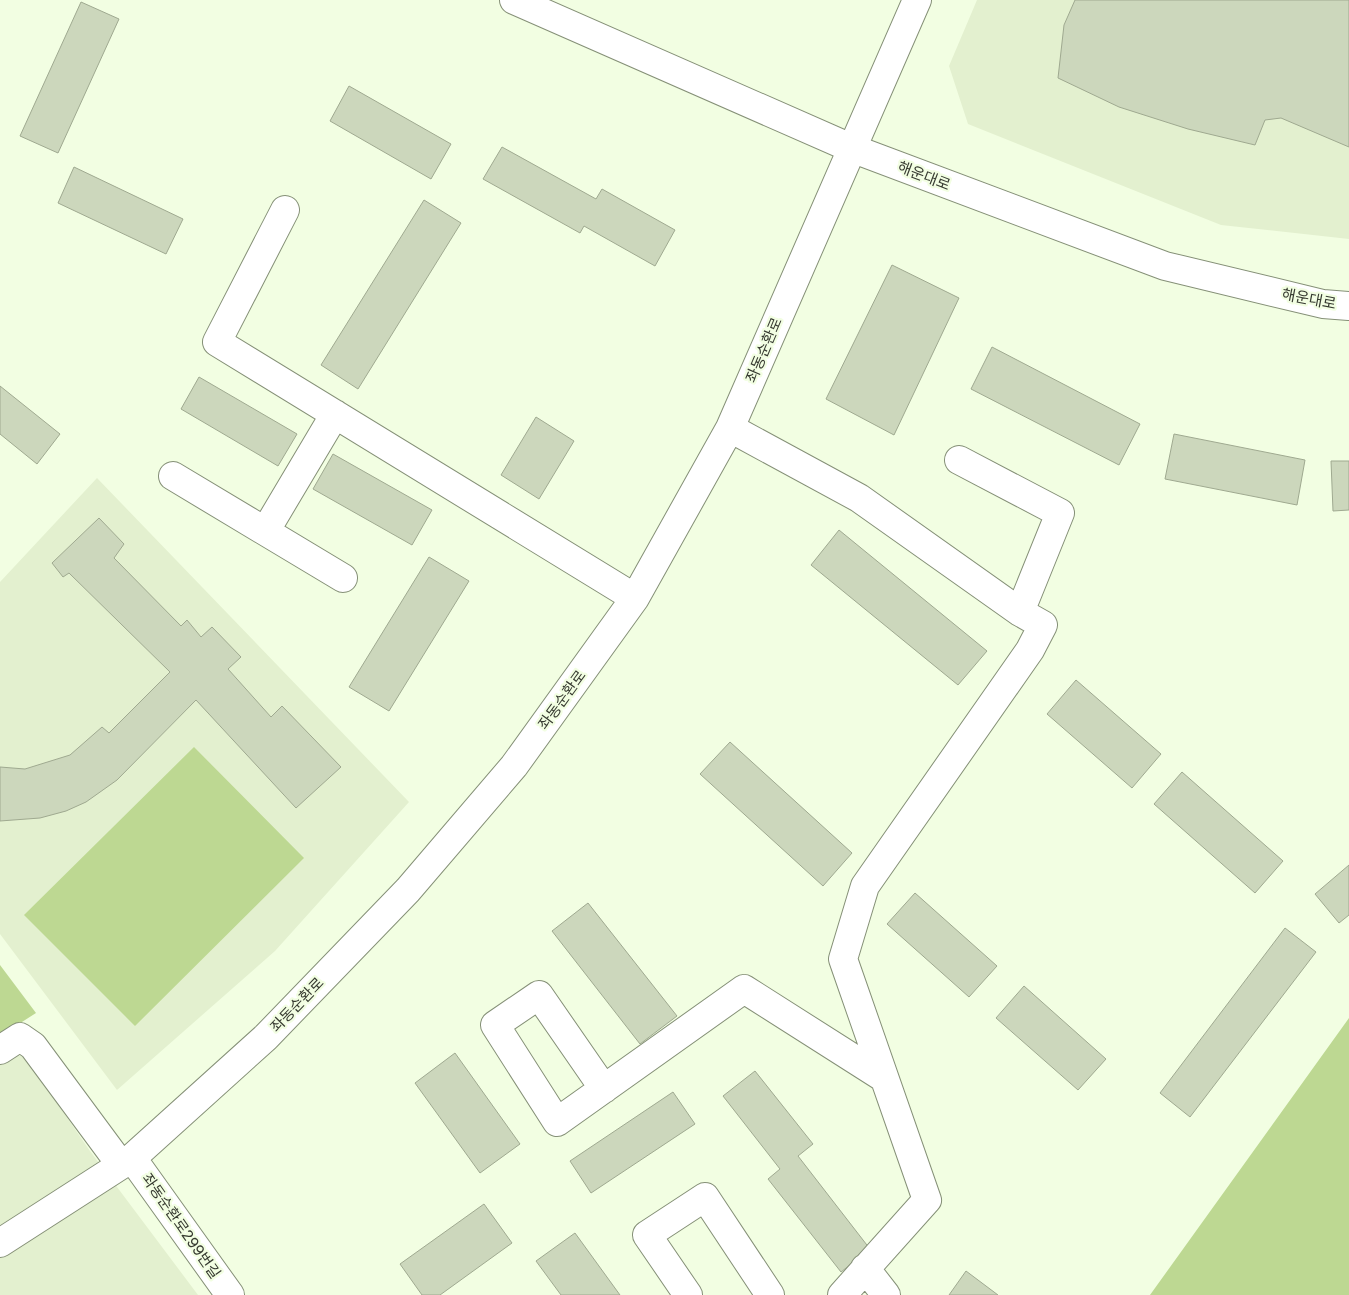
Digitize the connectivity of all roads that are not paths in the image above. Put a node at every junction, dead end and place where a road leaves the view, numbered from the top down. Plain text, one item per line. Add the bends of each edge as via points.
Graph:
1 (514, 0) edge
2 (917, 0) edge
3 (850, 148) junction
4 (285, 210) dead end
5 (1349, 294) edge
6 (1336, 305) edge
7 (335, 414) junction
8 (730, 428) junction
9 (959, 460) dead end
10 (173, 476) dead end
11 (266, 530) junction
12 (344, 578) dead end
13 (635, 598) junction
14 (1020, 612) junction
15 (0, 1050) edge
16 (884, 1078) junction
17 (604, 1089) dead end
18 (126, 1161) junction
19 (0, 1243) edge
20 (866, 1268) junction
21 (230, 1295) edge
22 (688, 1295) edge
23 (770, 1295) edge
24 (842, 1295) edge
25 (886, 1295) edge

1 - 3 street, 해운대로
2 - 3 street, 좌동순환로
3 - 6 street, 해운대로 via 1165,266
3 - 8 street, 좌동순환로
4 - 7 street via 217,342
5 - 6 street
7 - 11 street
7 - 13 street
8 - 13 street, 좌동순환로
8 - 14 street via 859,498
9 - 14 street via 1060,513
10 - 11 street
11 - 12 street
13 - 18 street, 좌동순환로 via 514,766 408,890 266,1037
14 - 16 street via 1043,625 1030,650 865,886 843,959
15 - 18 street, 좌동순환로299번길 via 20,1037 33,1046
16 - 17 street via 744,989
16 - 20 street via 927,1200
18 - 19 street, 좌동순환로
18 - 21 street, 좌동순환로299번길
20 - 24 street
20 - 25 street
22 - 23 street via 646,1235 705,1197

